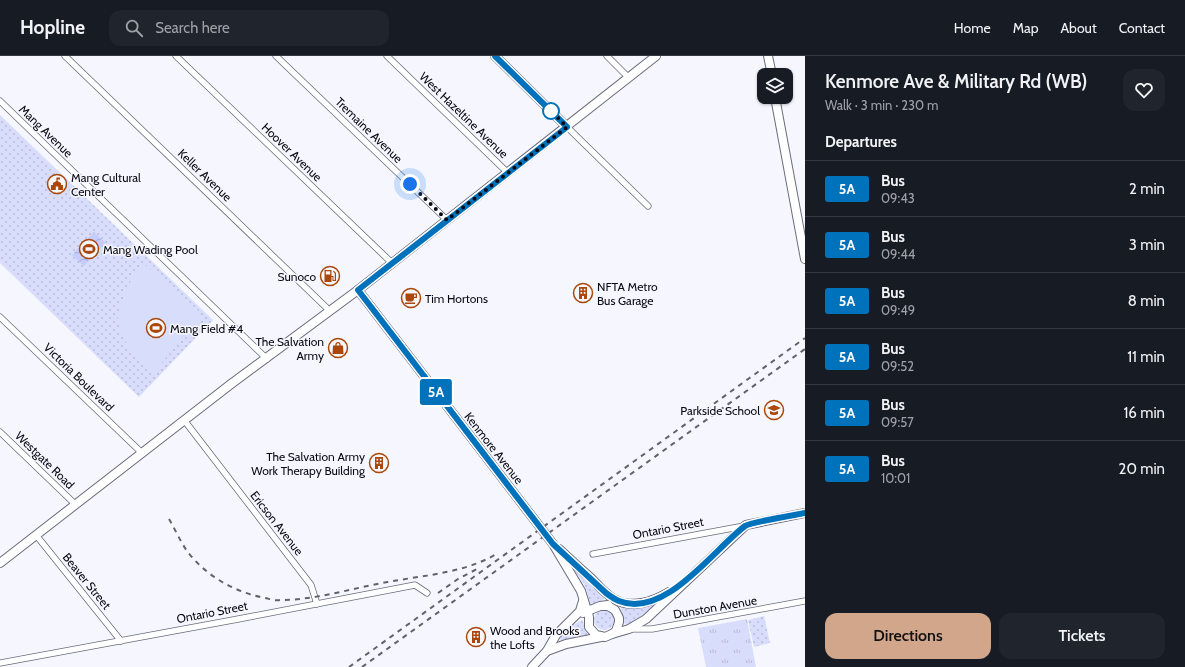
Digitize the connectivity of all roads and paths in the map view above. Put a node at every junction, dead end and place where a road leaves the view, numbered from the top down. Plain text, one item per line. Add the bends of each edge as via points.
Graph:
1 (65, 56) edge
2 (176, 56) edge
3 (276, 56) edge
4 (387, 56) edge
5 (495, 56) edge
6 (607, 56) edge
7 (656, 56) edge
8 (768, 56) edge
9 (771, 68) edge
10 (629, 78) junction
11 (0, 101) edge
12 (776, 104) edge
13 (567, 127) junction
14 (508, 173) junction
15 (648, 206) dead end
16 (447, 220) junction
17 (805, 258) edge
18 (392, 263) junction
19 (358, 290) junction
20 (330, 311) junction
21 (0, 317) edge
22 (267, 358) junction
23 (184, 420) junction
24 (0, 432) edge
25 (142, 453) junction
26 (75, 504) junction
27 (805, 513) edge
28 (746, 525) junction
29 (36, 535) junction
30 (553, 544) junction
31 (593, 554) dead end
32 (1, 559) edge
33 (689, 578) junction
34 (426, 593) dead end
35 (805, 601) edge
36 (317, 604) junction
37 (612, 604) junction
38 (585, 613) junction
39 (629, 629) junction
40 (612, 634) junction
41 (601, 636) junction
42 (121, 641) junction
43 (547, 651) junction
44 (0, 663) edge
45 (532, 667) edge

1 - 20 street, Keller Avenue
2 - 18 street, Hoover Avenue
3 - 16 street, Tremaine Avenue
4 - 14 street, West Hazeltine Avenue
5 - 13 street
6 - 10 street
7 - 10 street
8 - 9 street
10 - 13 street
11 - 22 street, Mang Avenue
12 - 17 street
13 - 14 street
13 - 15 street
14 - 16 street
16 - 18 street
18 - 19 street
19 - 20 street
19 - 30 street, Kenmore Avenue
20 - 22 street
21 - 25 street, Victoria Boulevard
22 - 23 street
23 - 25 street
23 - 36 street, Ericson Avenue via 311,585
24 - 26 street, Westgate Road
25 - 26 street
26 - 29 street
27 - 28 street, Ontario Street
28 - 31 street, Ontario Street
28 - 33 street
29 - 32 street
29 - 42 street, Beaver Street
30 - 37 street, Kenmore Avenue via 606,594
30 - 38 street, Kenmore Avenue via 578,584
33 - 37 street via 662,597 650,602
33 - 39 street via 646,619
34 - 36 street, Ontario Street via 415,585
35 - 39 street, Dunston Avenue via 652,629
36 - 42 street, Ontario Street
37 - 38 street
37 - 40 street via 619,622
38 - 41 street via 589,627
38 - 43 street, Kenmore Avenue via 556,635
39 - 40 street
40 - 41 street
41 - 43 street, Kenmore Avenue
42 - 44 street, Ontario Street
43 - 45 street, Kenmore Avenue

